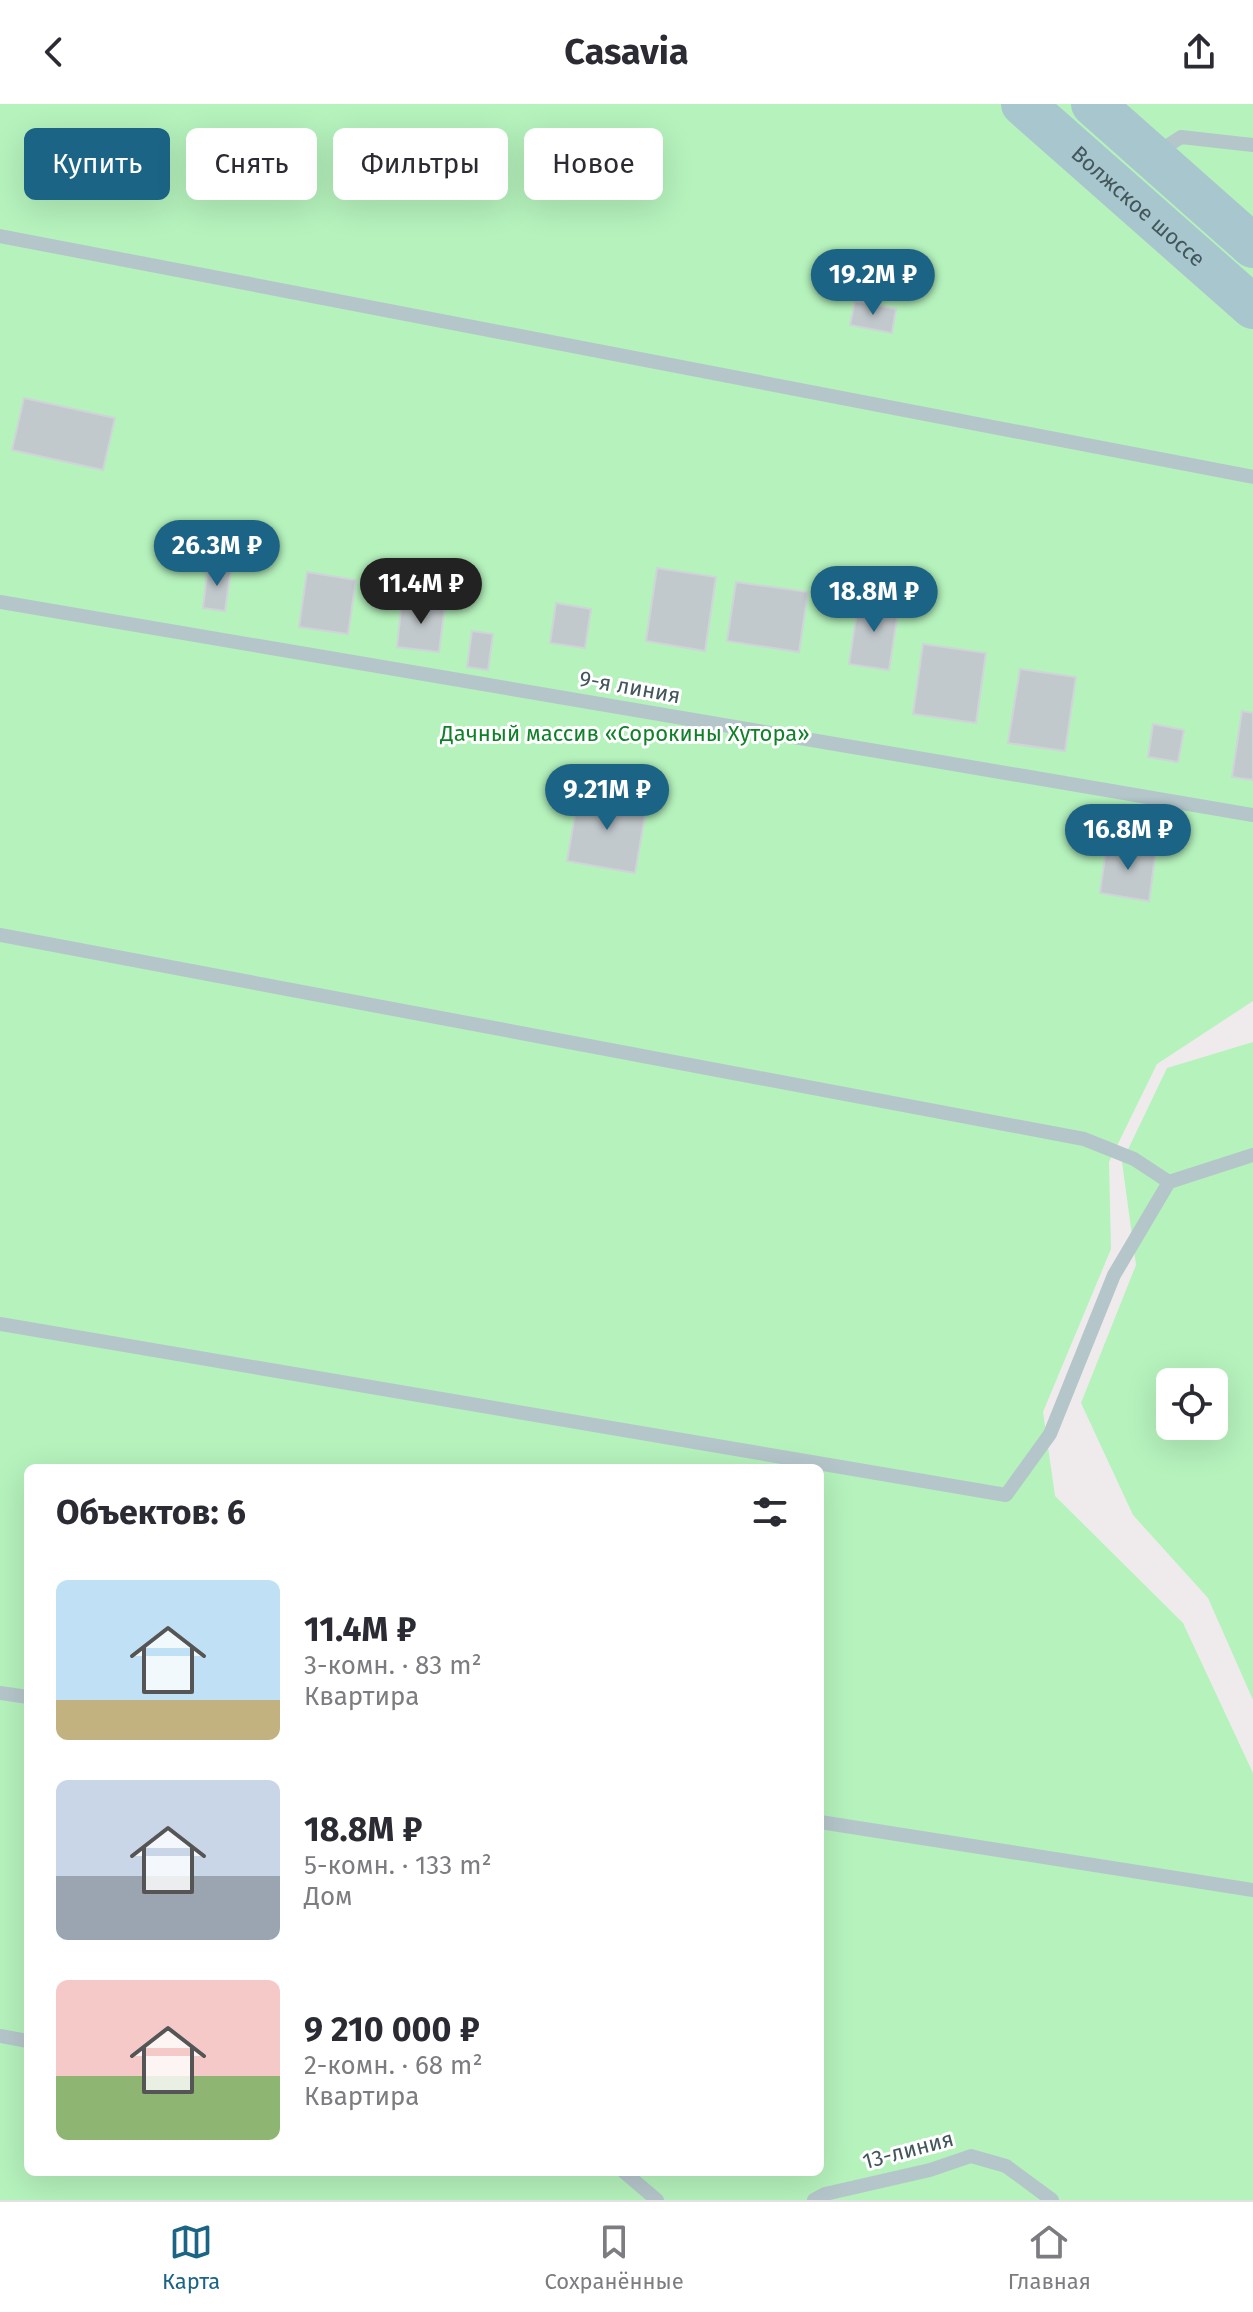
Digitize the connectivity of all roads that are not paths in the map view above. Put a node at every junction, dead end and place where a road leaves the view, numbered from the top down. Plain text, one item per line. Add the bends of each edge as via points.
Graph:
1 (1023, 104) edge
2 (1093, 104) edge
3 (1253, 145) edge
4 (1151, 156) junction
5 (0, 236) edge
6 (1253, 246) edge
7 (1253, 307) edge
8 (1253, 477) edge
9 (0, 602) edge
10 (1253, 815) edge
11 (0, 935) edge
12 (1253, 1155) edge
13 (1169, 1182) junction
14 (0, 1324) edge
15 (824, 1464) edge
16 (824, 1464) edge
17 (0, 1693) edge
18 (24, 1696) edge
19 (824, 1823) edge
20 (1253, 1890) edge
21 (0, 2036) edge
22 (24, 2040) edge
23 (629, 2176) edge
24 (657, 2200) edge
25 (814, 2200) edge
26 (1052, 2200) edge

1 - 7 main road, Волжское шоссе
2 - 4 main road, Волжское шоссе
3 - 4 lane via 1181,137
4 - 6 main road, Волжское шоссе
5 - 8 lane
9 - 10 lane, 9-я линия
11 - 13 lane via 1084,1139 1134,1159
12 - 13 lane
13 - 15 lane via 1114,1275 1050,1434 1006,1495
14 - 16 lane
17 - 18 lane
19 - 20 lane
21 - 22 lane
23 - 24 lane
25 - 26 lane, 13-линия via 971,2156 1006,2166

